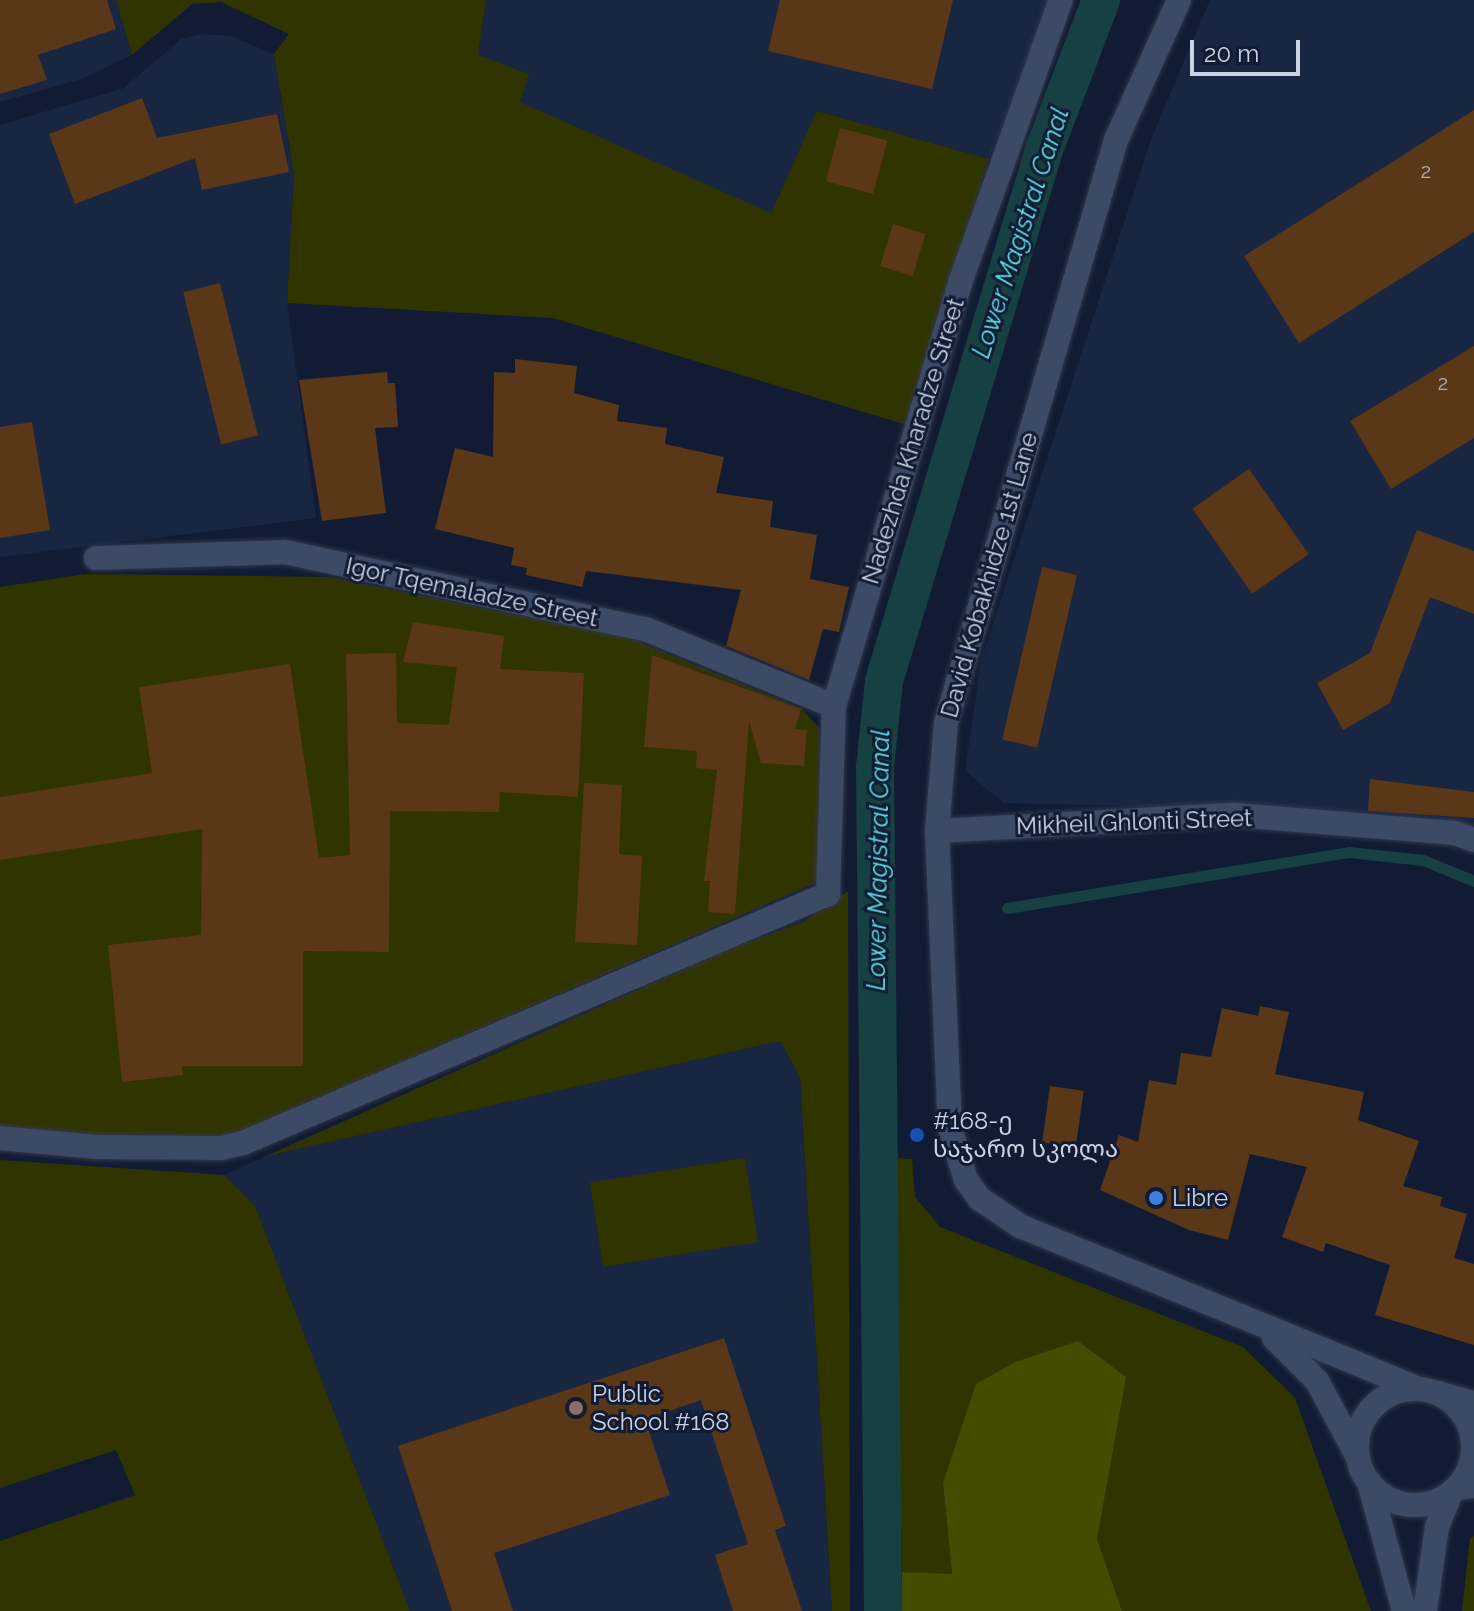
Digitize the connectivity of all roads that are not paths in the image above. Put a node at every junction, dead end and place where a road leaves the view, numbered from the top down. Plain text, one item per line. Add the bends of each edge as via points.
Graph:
1 (1061, 0) edge
2 (1179, 0) edge
3 (96, 558) dead end
4 (834, 706) junction
5 (937, 831) junction
6 (1474, 840) edge
7 (0, 1138) edge
8 (1256, 1325) junction
9 (1429, 1391) junction
10 (1474, 1403) edge
11 (1359, 1458) junction
12 (1369, 1482) junction
13 (1461, 1489) edge
14 (1404, 1611) edge
15 (1425, 1611) edge

1 - 4 street, Nadezhda Kharadze Street via 960,283
2 - 5 street, David Kobakhidze 1st Lane via 1116,140 959,669 946,723
3 - 4 street, Igor Tqemaladze Street via 285,552 645,629
4 - 7 street, Nadezhda Kharadze Street via 828,894 243,1143 221,1148 112,1147
5 - 6 street, Mikheil Ghlonti Street via 1236,815 1454,833
5 - 8 street, David Kobakhidze 1st Lane via 950,1128 966,1180 980,1199 1029,1230
8 - 9 street, David Kobakhidze 1st Lane
8 - 11 street, David Kobakhidze 1st Lane via 1317,1381
9 - 10 street, David Kobakhidze 1st Lane
9 - 11 street via 1401,1391 1372,1409 1362,1424
9 - 13 street via 1466,1418 1472,1435 1473,1454
11 - 12 street
12 - 13 street via 1392,1501 1407,1505 1422,1505
12 - 14 street
13 - 15 street via 1437,1527

